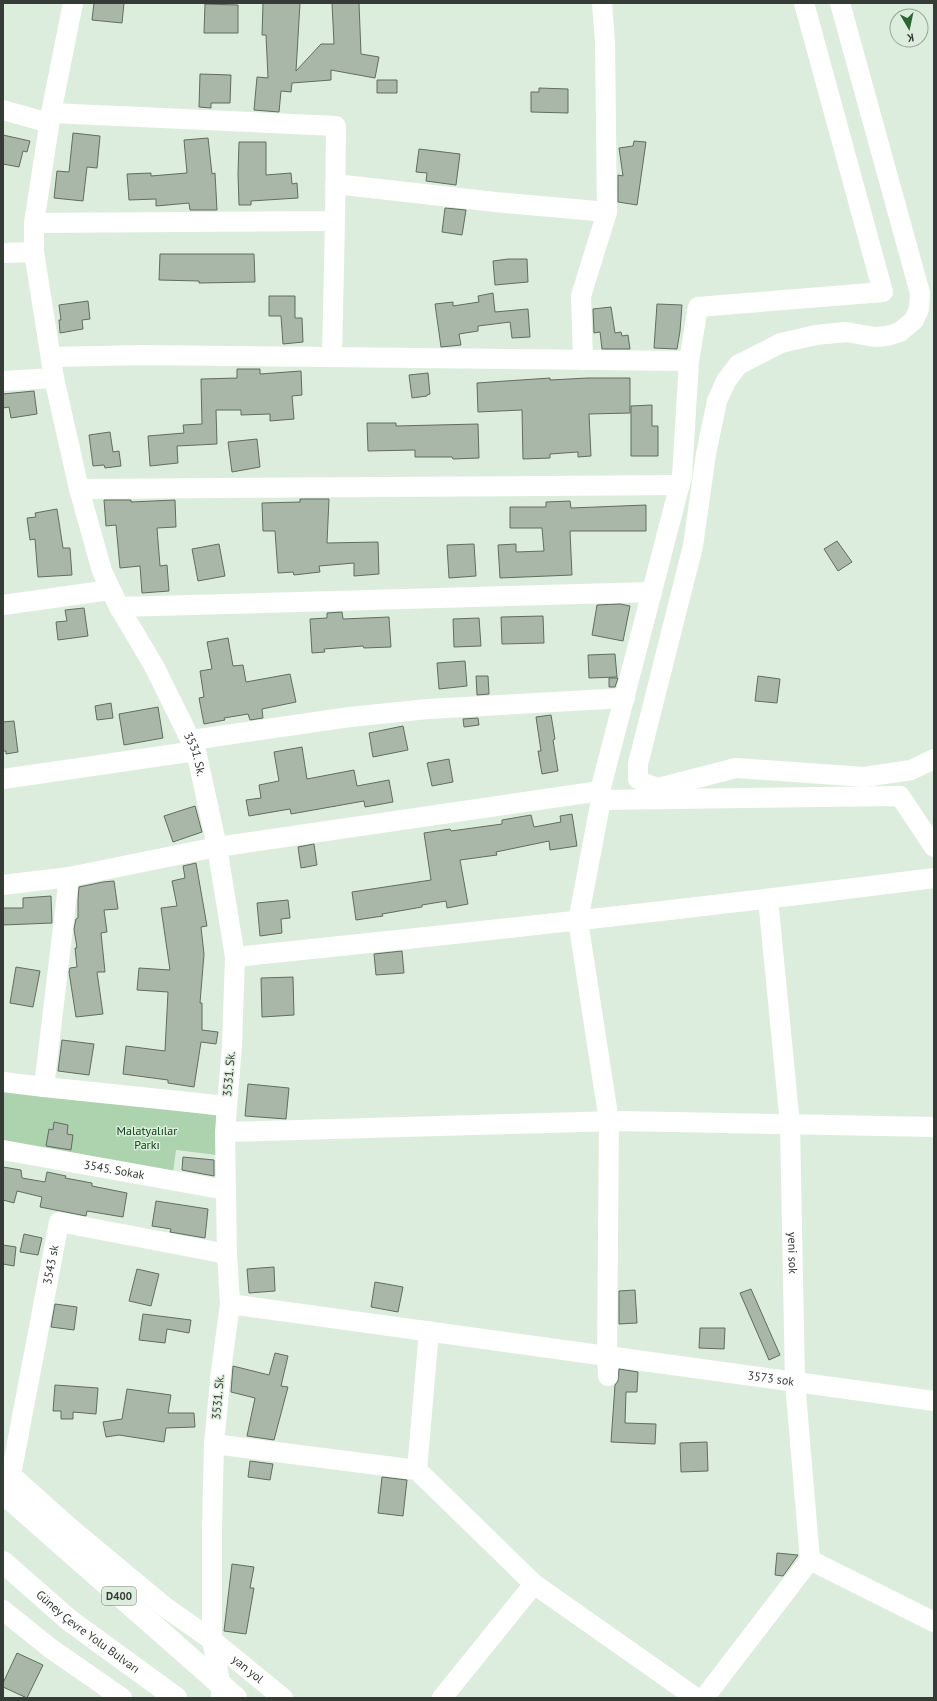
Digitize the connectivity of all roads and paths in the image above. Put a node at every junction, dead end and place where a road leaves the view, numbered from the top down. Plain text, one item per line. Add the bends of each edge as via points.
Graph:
1 (73, 3) edge
2 (602, 3) edge
3 (804, 3) edge
4 (840, 3) edge
5 (3, 110) edge
6 (50, 118) junction
7 (335, 184) junction
8 (607, 212) junction
9 (335, 221) junction
10 (34, 223) junction
11 (34, 252) junction
12 (3, 253) edge
13 (51, 357) junction
14 (332, 357) junction
15 (583, 360) junction
16 (689, 361) junction
17 (54, 378) junction
18 (3, 381) edge
19 (680, 485) junction
20 (79, 489) junction
21 (652, 592) junction
22 (115, 599) junction
23 (3, 605) edge
24 (625, 698) junction
25 (194, 746) junction
26 (934, 759) edge
27 (3, 780) edge
28 (600, 795) junction
29 (217, 847) junction
30 (934, 847) edge
31 (69, 877) junction
32 (934, 878) edge
33 (3, 885) edge
34 (768, 899) junction
35 (578, 921) junction
36 (235, 957) junction
37 (3, 1082) edge
38 (44, 1087) junction
39 (227, 1106) junction
40 (609, 1121) junction
41 (790, 1124) junction
42 (934, 1127) edge
43 (225, 1132) junction
44 (3, 1150) edge
45 (226, 1190) junction
46 (227, 1254) junction
47 (230, 1304) junction
48 (429, 1331) junction
49 (607, 1356) junction
50 (608, 1376) dead end
51 (795, 1382) junction
52 (934, 1401) edge
53 (214, 1444) junction
54 (417, 1470) junction
55 (6, 1479) edge
56 (810, 1560) junction
57 (3, 1562) edge
58 (534, 1584) junction
59 (3, 1610) edge
60 (934, 1622) edge
61 (212, 1640) junction
62 (226, 1694) edge
63 (122, 1698) edge
64 (176, 1698) edge
65 (283, 1698) edge
66 (442, 1698) edge
67 (696, 1698) edge
68 (704, 1698) edge

1 - 6 street, 3531. Sk.
2 - 8 street via 605,42
3 - 16 street via 883,292 698,307
4 - 26 street via 920,293 919,309 914,320 900,332 887,336 875,337 846,332 816,335 781,343 738,365 726,381 717,401 706,454 693,546 638,764 638,779 658,788 736,768 864,777 911,770
5 - 6 street
6 - 7 street via 336,126
6 - 10 street, 3531. Sk.
7 - 8 street
7 - 9 street
8 - 15 street via 581,296
9 - 10 street
9 - 14 street
10 - 11 street, 3531. Sk.
11 - 12 street
11 - 13 street, 3531. Sk.
13 - 14 street
13 - 17 street, 3531. Sk.
14 - 15 street
15 - 16 street
16 - 19 street
17 - 18 street
17 - 20 street, 3531. Sk.
19 - 20 street
19 - 21 street
20 - 22 street, 3531. Sk. via 102,571
21 - 22 street
21 - 24 street
22 - 23 street
22 - 25 street, 3531. Sk. via 154,666
24 - 25 street via 350,717
24 - 28 street
25 - 27 street
25 - 29 street, 3531. Sk.
28 - 29 street
28 - 30 street via 900,796
28 - 35 street
29 - 31 street
29 - 36 street, 3531. Sk.
31 - 33 street
31 - 38 street
32 - 34 street
34 - 35 street
34 - 41 street, yeni sok
35 - 36 street
35 - 40 street
36 - 39 street, 3531. Sk.
37 - 38 street
38 - 39 street
39 - 43 street, 3531. Sk.
40 - 41 street
40 - 43 street
40 - 49 street
41 - 42 street
41 - 51 street, yeni sok
43 - 45 street, 3531. Sk.
44 - 45 street, 3545. Sokak
45 - 46 street, 3531. Sk.
46 - 47 street, 3531. Sk.
46 - 55 street, 3543 sk via 59,1222
47 - 48 street, 3573 sok
47 - 53 street, 3531. Sk.
48 - 49 street, 3573 sok
48 - 54 street
49 - 50 street
49 - 51 street, 3573 sok
51 - 52 street, 3573 sok
51 - 56 street, yeni sok
53 - 54 street
53 - 61 street, 3531. Sk.
54 - 58 street
55 - 61 street, yan yol via 69,1527 165,1607
55 - 62 highway, D400
56 - 60 street
56 - 68 street
57 - 64 highway, Güney Çevre Yolu Bulvarı via 69,1620
58 - 66 street
58 - 67 street
59 - 63 street via 50,1648
61 - 62 street, 3531. Sk.
61 - 65 street, yan yol

